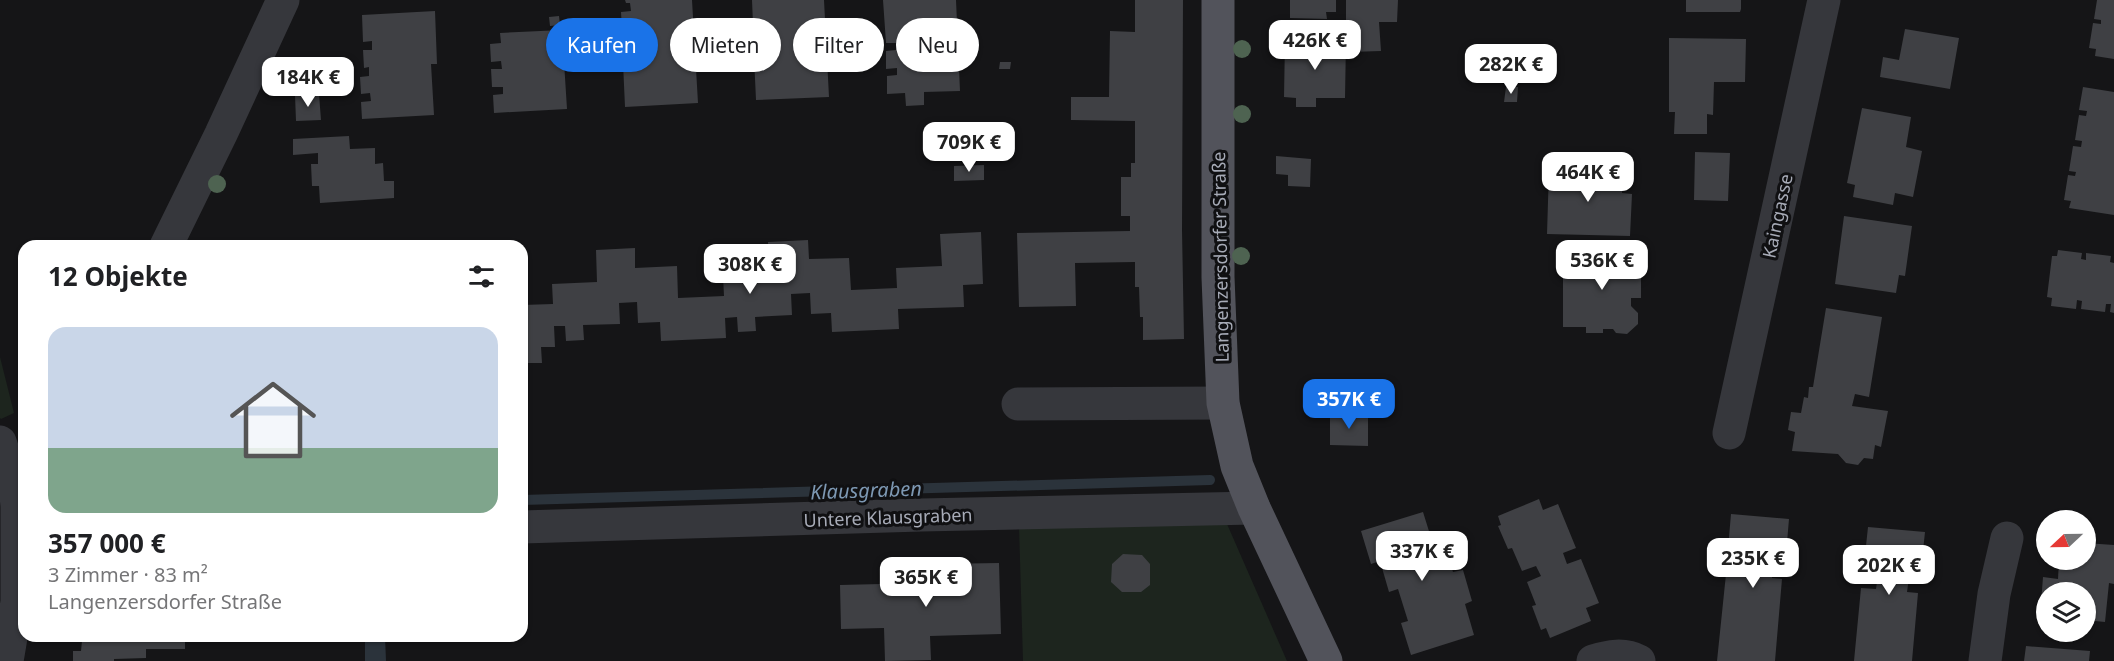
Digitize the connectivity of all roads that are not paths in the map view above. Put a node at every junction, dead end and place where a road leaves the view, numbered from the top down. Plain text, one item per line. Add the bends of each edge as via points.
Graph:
1 (283, 0) edge
2 (1218, 0) edge
3 (1824, 0) edge
4 (169, 240) edge
5 (1223, 403) junction
6 (1018, 404) dead end
7 (1729, 433) dead end
8 (0, 442) edge
9 (13, 482) edge
10 (1254, 508) junction
11 (528, 527) edge
12 (2007, 538) dead end
13 (7, 661) edge
14 (1326, 661) edge
15 (1593, 661) edge
16 (1639, 661) edge
17 (1985, 661) edge

1 - 4 street
2 - 5 main road, Langenzersdorfer Straße via 1218,277
3 - 7 street, Kaingasse
5 - 6 street
5 - 10 main road, Langenzersdorfer Straße via 1237,466
8 - 9 street
9 - 13 street via 17,602
10 - 11 street, Untere Klausgraben
10 - 14 main road, Langenzersdorfer Straße
12 - 17 street
15 - 16 street via 1630,656

